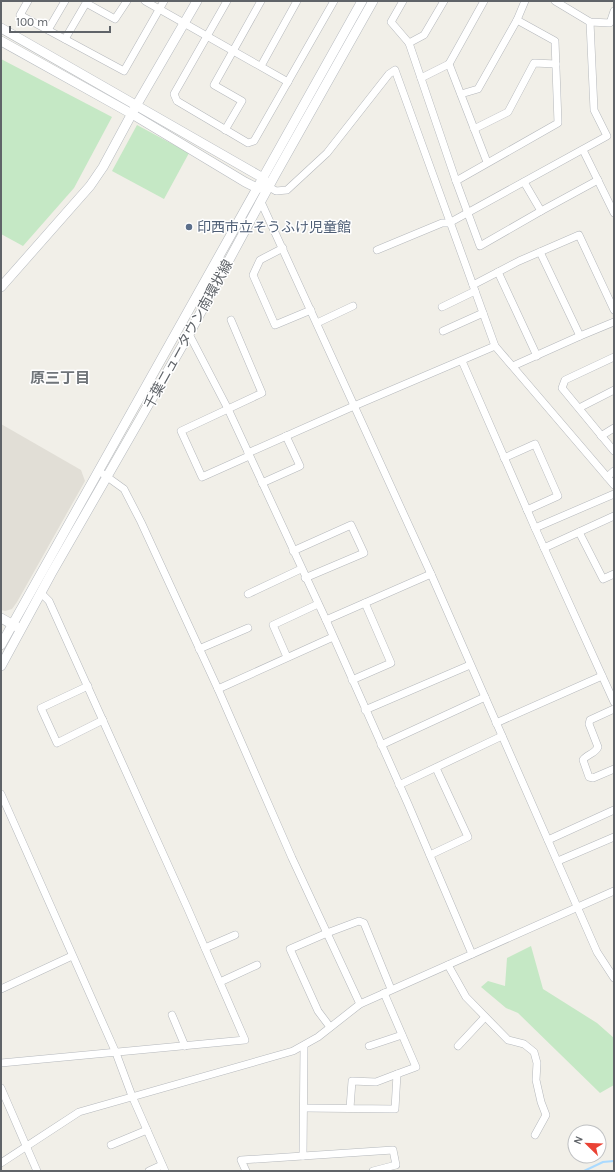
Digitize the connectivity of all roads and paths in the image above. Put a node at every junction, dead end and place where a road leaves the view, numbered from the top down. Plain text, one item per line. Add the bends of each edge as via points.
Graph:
1 (28, 1) edge
2 (65, 1) edge
3 (127, 1) edge
4 (145, 1) edge
5 (164, 1) edge
6 (197, 1) edge
7 (227, 1) edge
8 (261, 1) edge
9 (297, 1) edge
10 (334, 1) edge
11 (362, 1) edge
12 (374, 1) edge
13 (403, 1) edge
14 (444, 1) edge
15 (484, 1) edge
16 (525, 1) edge
17 (555, 1) edge
18 (160, 10) junction
19 (614, 11) edge
20 (517, 20) junction
21 (181, 22) junction
22 (590, 22) junction
23 (1, 28) edge
24 (48, 30) junction
25 (208, 36) junction
26 (64, 39) junction
27 (1, 41) edge
28 (409, 43) junction
29 (233, 51) junction
30 (449, 64) junction
31 (556, 64) junction
32 (261, 66) junction
33 (420, 78) junction
34 (288, 82) junction
35 (461, 94) junction
36 (134, 110) junction
37 (474, 129) junction
38 (225, 130) junction
39 (583, 150) junction
40 (487, 162) junction
41 (262, 178) junction
42 (456, 180) junction
43 (598, 180) junction
44 (524, 182) junction
45 (269, 187) junction
46 (257, 188) junction
47 (261, 202) junction
48 (541, 210) junction
49 (614, 212) edge
50 (468, 213) junction
51 (449, 222) junction
52 (283, 248) junction
53 (377, 250) dead end
54 (540, 252) junction
55 (498, 272) junction
56 (1, 287) edge
57 (474, 288) junction
58 (353, 306) dead end
59 (442, 308) dead end
60 (311, 310) junction
61 (614, 310) edge
62 (483, 313) junction
63 (231, 320) dead end
64 (614, 322) edge
65 (317, 323) junction
66 (443, 331) dead end
67 (189, 334) junction
68 (580, 336) junction
69 (495, 346) junction
70 (537, 356) junction
71 (614, 357) edge
72 (462, 361) junction
73 (513, 366) junction
74 (614, 390) edge
75 (354, 406) junction
76 (579, 408) junction
77 (228, 409) junction
78 (614, 428) edge
79 (286, 436) junction
80 (601, 436) junction
81 (614, 452) edge
82 (249, 455) junction
83 (504, 458) junction
84 (614, 471) edge
85 (103, 474) junction
86 (607, 477) junction
87 (262, 483) junction
88 (614, 485) edge
89 (614, 494) edge
90 (527, 510) junction
91 (614, 516) edge
92 (535, 528) junction
93 (580, 532) junction
94 (544, 548) junction
95 (293, 551) junction
96 (301, 569) junction
97 (431, 574) junction
98 (614, 574) edge
99 (305, 578) junction
100 (41, 593) junction
101 (248, 594) dead end
102 (365, 603) junction
103 (318, 604) junction
104 (1, 618) edge
105 (326, 620) junction
106 (12, 625) junction
107 (248, 628) dead end
108 (22, 630) junction
109 (333, 637) junction
110 (1, 645) edge
111 (199, 649) junction
112 (287, 657) junction
113 (470, 665) junction
114 (1, 666) edge
115 (602, 676) junction
116 (352, 680) junction
117 (88, 686) junction
118 (218, 689) junction
119 (612, 691) edge
120 (484, 697) junction
121 (614, 702) edge
122 (614, 709) edge
123 (365, 710) junction
124 (103, 720) junction
125 (496, 723) junction
126 (502, 736) junction
127 (381, 744) junction
128 (436, 768) junction
129 (614, 769) edge
130 (399, 785) junction
131 (1, 794) edge
132 (614, 810) edge
133 (614, 837) edge
134 (548, 840) junction
135 (430, 855) junction
136 (558, 861) junction
137 (614, 891) edge
138 (578, 907) junction
139 (327, 933) junction
140 (235, 935) dead end
141 (205, 948) junction
142 (472, 954) junction
143 (72, 956) junction
144 (257, 965) dead end
145 (448, 965) junction
146 (614, 978) edge
147 (220, 982) junction
148 (1, 989) edge
149 (388, 991) junction
150 (360, 1004) junction
151 (172, 1015) dead end
152 (486, 1017) junction
153 (330, 1027) junction
154 (402, 1035) junction
155 (185, 1046) junction
156 (304, 1046) junction
157 (369, 1046) dead end
158 (458, 1046) dead end
159 (116, 1053) junction
160 (1, 1063) edge
161 (397, 1074) junction
162 (1, 1088) edge
163 (132, 1096) junction
164 (304, 1108) junction
165 (350, 1108) junction
166 (146, 1130) junction
167 (535, 1135) dead end
168 (112, 1145) dead end
169 (26, 1147) junction
170 (303, 1156) junction
171 (1, 1163) edge
172 (163, 1168) edge
173 (37, 1171) edge
174 (149, 1171) edge
175 (246, 1171) edge
176 (373, 1171) edge

1 - 24 street via 20,15
2 - 24 street
3 - 26 street via 115,20 86,3
4 - 18 street
5 - 18 street
6 - 21 main road
7 - 25 street
8 - 29 street
9 - 32 street
10 - 34 street
11 - 41 main road, 千葉ニュータウン南環状線
12 - 45 main road, 千葉ニュータウン南環状線
13 - 28 street via 391,22
14 - 28 street via 424,35
15 - 30 street
16 - 20 street
17 - 22 street
18 - 21 street
18 - 26 street via 124,70
19 - 22 street via 610,23
20 - 31 street via 555,41
20 - 35 street via 478,89
21 - 25 street
21 - 36 main road
22 - 39 street via 594,110 608,136
23 - 36 main road
24 - 26 street
25 - 29 street
25 - 38 street via 174,94 177,102
27 - 36 main road
28 - 33 street
29 - 32 street
29 - 38 street via 214,85 242,101
30 - 33 street
30 - 35 street
31 - 37 street via 534,63 508,112
31 - 40 street via 558,123
32 - 34 street
33 - 42 street
34 - 38 street via 254,141 248,143
35 - 37 street
36 - 41 main road
36 - 46 main road
36 - 56 main road via 103,168 90,186
37 - 40 street
39 - 43 street
39 - 44 street
40 - 42 street
41 - 45 main road
41 - 46 main road, 千葉ニュータウン南環状線
42 - 50 street
43 - 48 street
43 - 49 street
44 - 48 street
44 - 50 street
45 - 46 main road
45 - 47 main road, 千葉ニュータウン南環状線
45 - 51 street via 276,191 287,190 327,153 389,74 395,70
46 - 85 main road, 千葉ニュータウン南環状線
47 - 52 street
47 - 67 main road, 千葉ニュータウン南環状線
48 - 50 street via 480,246
50 - 51 street
51 - 53 street
51 - 57 street
52 - 60 street
52 - 60 street via 260,260 253,275 275,325
54 - 55 street
54 - 61 street via 579,235
54 - 68 street
55 - 57 street
55 - 70 street
57 - 59 street
57 - 62 street
58 - 65 street
60 - 65 street
62 - 66 street
62 - 69 street
63 - 77 street via 262,393
64 - 68 street
65 - 75 street
67 - 77 street
67 - 85 main road, 千葉ニュータウン南環状線
68 - 70 street
69 - 72 street
69 - 73 street
70 - 73 street
71 - 76 street via 565,380 562,388
72 - 75 street
72 - 83 street
73 - 86 street
74 - 76 street
75 - 79 street
75 - 97 street
76 - 80 street
77 - 82 street
77 - 82 street via 181,431 202,477
78 - 80 street
79 - 82 street
79 - 87 street via 300,466
80 - 81 street
82 - 87 street
83 - 90 street
83 - 90 street via 535,444 558,496
84 - 86 street
85 - 100 main road, 千葉ニュータウン南環状線
85 - 106 main road, 千葉ニュータウン南環状線
85 - 111 street via 124,489
86 - 88 street
87 - 95 street
89 - 92 street
90 - 92 street
91 - 93 street
92 - 94 street
93 - 94 street
93 - 98 street via 602,579
94 - 115 street
95 - 96 street
95 - 99 street via 351,525 364,553
96 - 99 street
96 - 101 street
97 - 102 street
97 - 113 street
99 - 103 street
100 - 108 main road, 千葉ニュータウン南環状線
100 - 117 street via 49,601
102 - 105 street
102 - 116 street via 391,663
103 - 105 street
103 - 112 street via 273,625
104 - 106 main road
105 - 109 street
106 - 108 main road
106 - 110 main road, 千葉ニュータウン南環状線
107 - 111 street
108 - 114 main road, 千葉ニュータウン南環状線
109 - 112 street
109 - 116 street
111 - 118 street
112 - 118 street
113 - 120 street
113 - 123 street
115 - 119 street
115 - 125 street
116 - 123 street
117 - 124 street
117 - 124 street via 41,708 57,743
118 - 139 street
119 - 121 street
120 - 125 street
120 - 127 street
122 - 129 street via 590,720 588,724 598,747 582,760 589,777 594,778
123 - 127 street
124 - 141 street
125 - 126 street
126 - 128 street
126 - 134 street
127 - 130 street
128 - 130 street
128 - 135 street via 468,837
130 - 135 street
131 - 143 street
132 - 134 street
133 - 136 street
134 - 136 street
135 - 142 street
136 - 138 street
137 - 138 street
138 - 142 street
138 - 146 street via 597,952
139 - 149 street via 359,921 364,923
139 - 150 street
139 - 153 street via 290,950 318,1010
140 - 141 street
141 - 147 street
142 - 145 street
143 - 148 street
143 - 159 street
144 - 147 street
145 - 149 street
145 - 152 street via 466,997
147 - 155 street via 245,1040
149 - 150 street
149 - 154 street
150 - 153 street
151 - 155 street
152 - 158 street
152 - 167 street via 508,1040 524,1044 534,1052 537,1063 536,1080 546,1115
153 - 156 street
154 - 157 street
154 - 161 street via 416,1067
155 - 159 street
156 - 163 street
156 - 164 street
159 - 160 street
159 - 163 street
161 - 165 street via 376,1082 352,1081
161 - 165 street via 395,1109
162 - 169 street
163 - 166 street
163 - 169 street via 79,1112
164 - 165 street
164 - 170 street
166 - 168 street
166 - 172 street
169 - 171 street
169 - 173 street
170 - 175 street via 241,1160
170 - 176 street via 393,1150 396,1165
172 - 174 street

